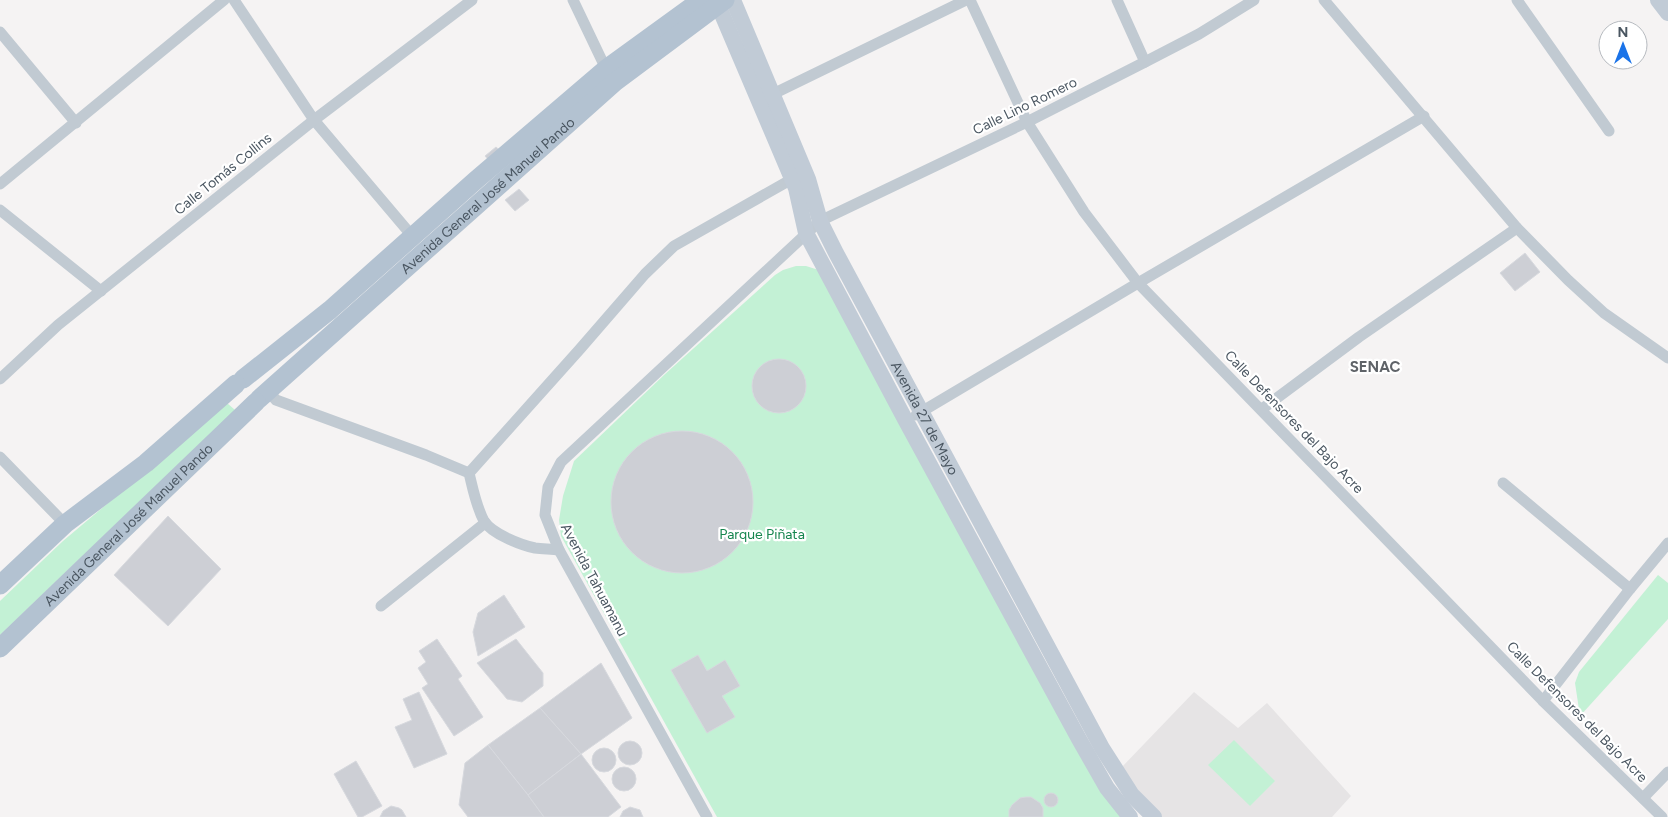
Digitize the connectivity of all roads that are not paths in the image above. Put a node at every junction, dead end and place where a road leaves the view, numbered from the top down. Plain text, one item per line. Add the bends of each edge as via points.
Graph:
1 (224, 0) edge
2 (234, 0) edge
3 (472, 0) edge
4 (573, 0) edge
5 (968, 0) edge
6 (1117, 0) edge
7 (1254, 0) edge
8 (1324, 0) edge
9 (1517, 0) edge
10 (1658, 0) edge
11 (719, 1) edge
12 (1668, 13) edge
13 (0, 32) edge
14 (1145, 62) junction
15 (606, 69) junction
16 (773, 94) junction
17 (1424, 116) junction
18 (314, 120) junction
19 (1027, 122) junction
20 (76, 123) junction
21 (1609, 131) dead end
22 (792, 179) junction
23 (0, 184) edge
24 (0, 210) edge
25 (820, 221) junction
26 (1517, 228) junction
27 (806, 233) junction
28 (413, 237) junction
29 (1138, 283) junction
30 (101, 291) junction
31 (1668, 358) edge
32 (0, 379) edge
33 (240, 382) junction
34 (261, 398) junction
35 (1262, 409) junction
36 (921, 413) junction
37 (906, 421) junction
38 (0, 457) edge
39 (469, 473) junction
40 (1503, 483) dead end
41 (485, 523) junction
42 (64, 524) junction
43 (1668, 543) edge
44 (559, 550) junction
45 (0, 585) edge
46 (1630, 589) junction
47 (381, 606) dead end
48 (0, 648) edge
49 (1543, 701) junction
50 (1668, 772) edge
51 (1643, 798) junction
52 (707, 817) edge
53 (1130, 817) edge
54 (1154, 817) edge
55 (1662, 817) edge

1 - 20 street
2 - 18 street
3 - 18 street, Calle Tomás Collins
4 - 15 street
5 - 16 street
5 - 19 street, Calle Defensores del Bajo Acre
6 - 14 street
7 - 14 street, Calle Lino Romero
8 - 17 street
9 - 21 street
10 - 12 main road
11 - 15 main road, Avenida General José Manuel Pando
11 - 16 main road, Avenida 27 de Mayo
11 - 22 main road, Avenida 27 de Mayo
11 - 34 main road, Avenida General José Manuel Pando via 615,82
13 - 20 street
14 - 19 street, Calle Lino Romero
15 - 28 main road, Avenida General José Manuel Pando
16 - 25 main road, Avenida 27 de Mayo via 808,179
17 - 26 street
17 - 29 street
18 - 28 street
18 - 30 street, Calle Tomás Collins
19 - 25 street, Calle Lino Romero
19 - 29 street, Calle Defensores del Bajo Acre via 1084,212
20 - 23 street
22 - 27 main road, Avenida 27 de Mayo
22 - 39 street via 674,246 645,274
24 - 30 street
25 - 27 street, Calle Lino Romero
25 - 36 main road, Avenida 27 de Mayo
26 - 31 street via 1604,313
26 - 35 street via 1359,337
27 - 37 main road, Avenida 27 de Mayo
27 - 44 street, Avenida Tahuamanu via 561,462 548,487 545,515
28 - 33 main road, Avenida General José Manuel Pando via 330,310
29 - 35 street, Calle Defensores del Bajo Acre
29 - 36 street
30 - 32 street, Calle Tomás Collins via 58,325
33 - 34 main road via 252,378 259,383
33 - 42 main road, Avenida General José Manuel Pando via 146,463
34 - 39 street via 276,400
34 - 48 main road, Avenida General José Manuel Pando
35 - 49 street, Calle Defensores del Bajo Acre
36 - 37 street
36 - 54 main road, Avenida 27 de Mayo via 1102,748 1132,795
37 - 53 main road, Avenida 27 de Mayo via 1079,739 1107,788
38 - 42 street
39 - 41 street
40 - 46 street
41 - 44 street via 512,540 535,548
41 - 47 street
42 - 45 main road, Avenida General José Manuel Pando
43 - 46 street
44 - 52 street, Avenida Tahuamanu
46 - 49 street
49 - 51 street, Calle Defensores del Bajo Acre
50 - 51 street
51 - 55 street, Calle Defensores del Bajo Acre

